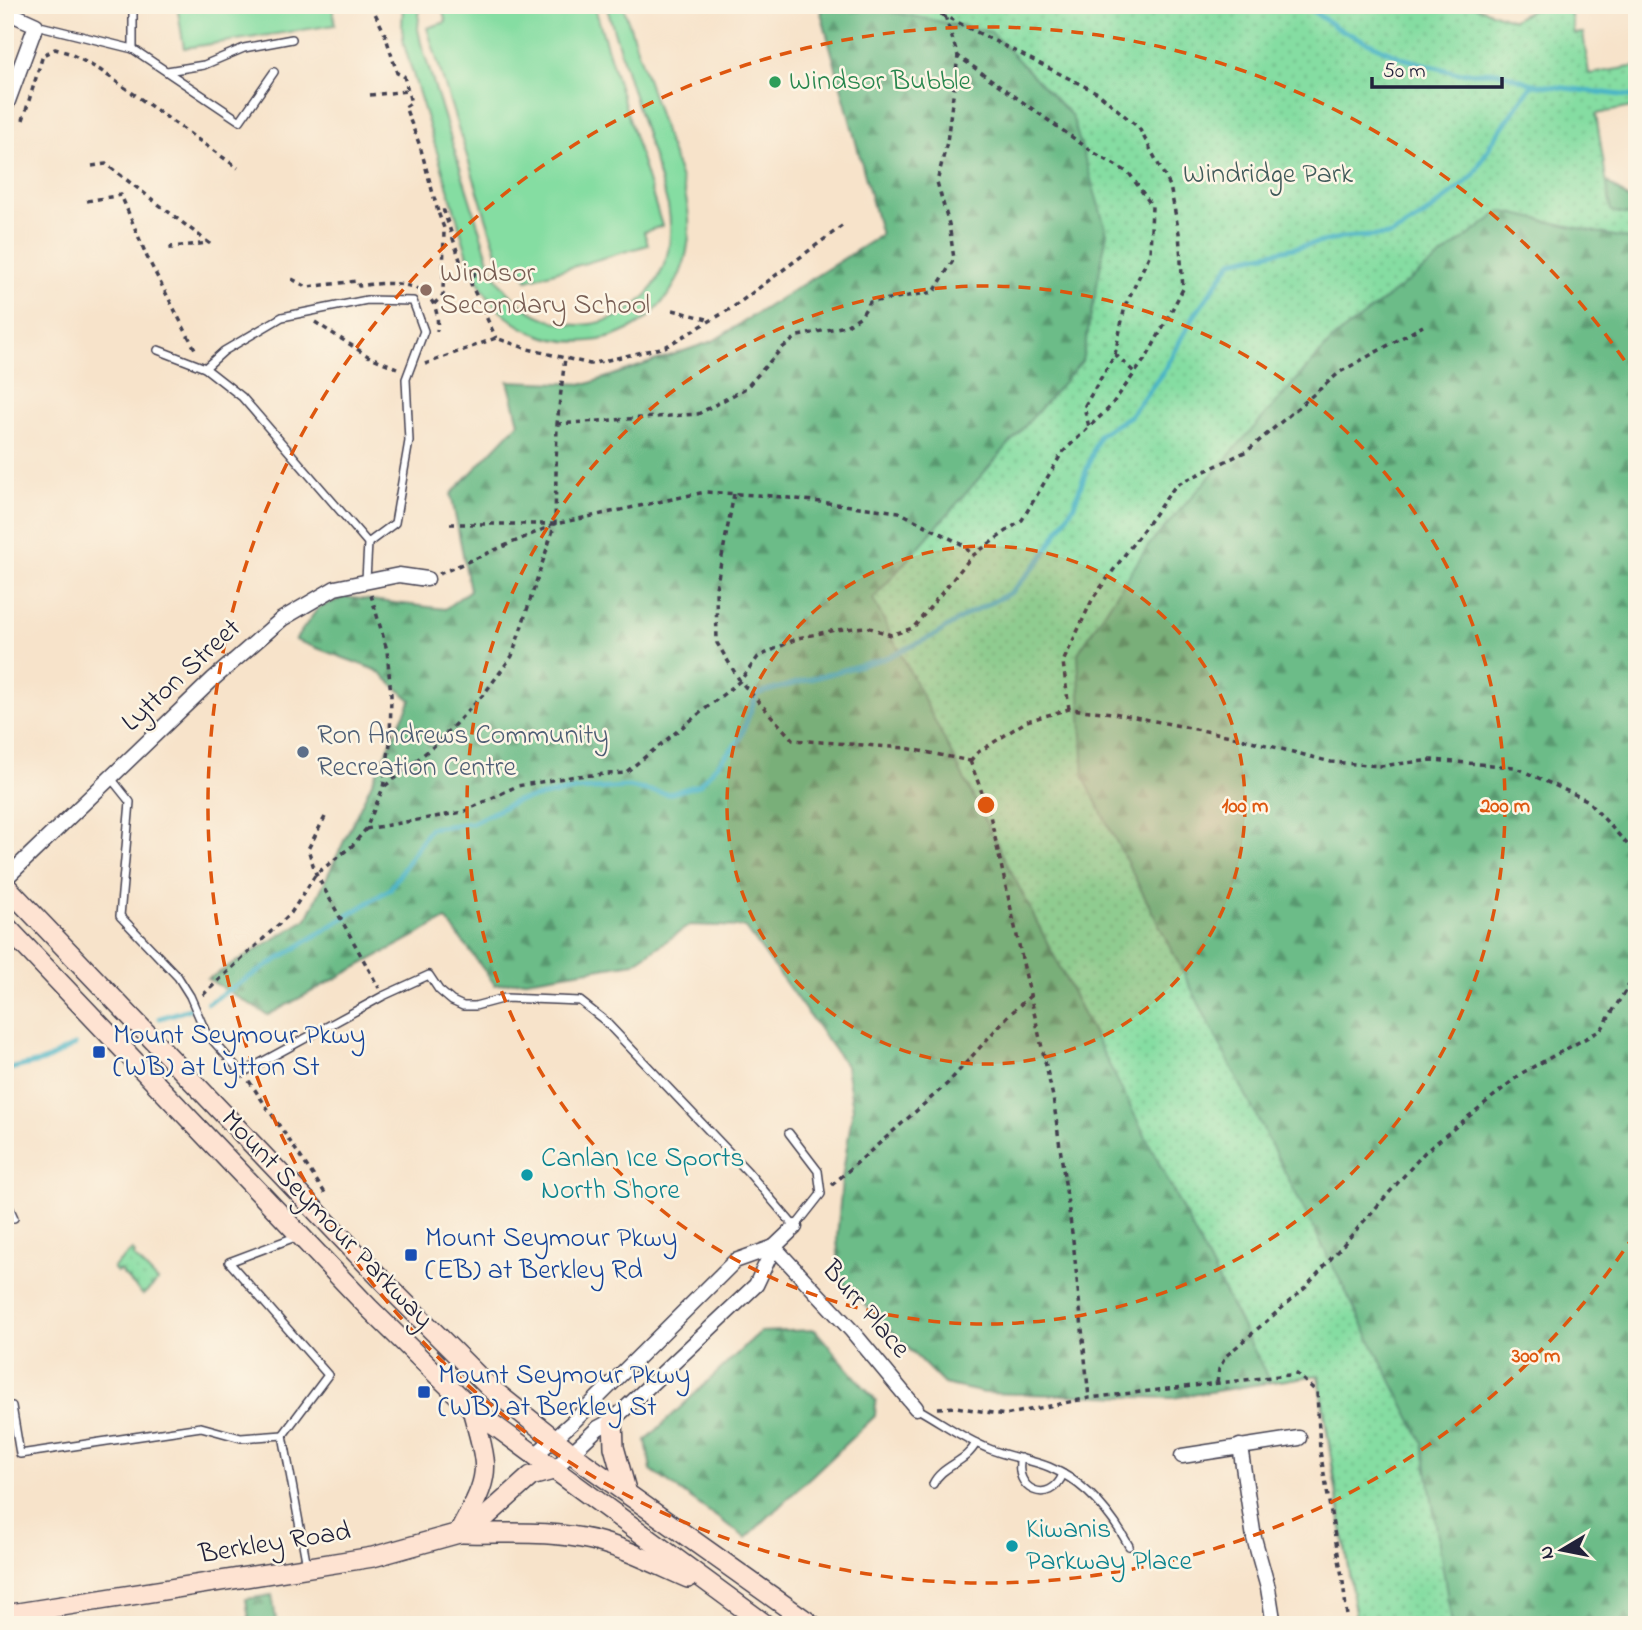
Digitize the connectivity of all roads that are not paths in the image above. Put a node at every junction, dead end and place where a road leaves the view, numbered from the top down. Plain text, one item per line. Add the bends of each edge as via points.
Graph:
1 (132, 5) edge
2 (5, 11) edge
3 (36, 25) junction
4 (292, 39) dead end
5 (133, 49) junction
6 (166, 71) junction
7 (274, 72) dead end
8 (5, 108) edge
9 (159, 349) dead end
10 (205, 368) junction
11 (368, 543) junction
12 (427, 579) road end
13 (366, 580) junction
14 (109, 777) junction
15 (5, 879) edge
16 (5, 885) edge
17 (5, 925) edge
18 (789, 1133) dead end
19 (5, 1198) edge
20 (14, 1218) dead end
21 (796, 1227) junction
22 (301, 1234) junction
23 (774, 1247) junction
24 (12, 1406) dead end
25 (916, 1408) joint
26 (472, 1409) junction
27 (613, 1420) junction
28 (283, 1435) junction
29 (554, 1438) junction
30 (1299, 1438) dead end
31 (976, 1443) junction
32 (1240, 1446) junction
33 (572, 1452) junction
34 (534, 1456) junction
35 (1182, 1456) dead end
36 (1021, 1458) junction
37 (553, 1470) junction
38 (1063, 1474) junction
39 (531, 1476) junction
40 (933, 1484) dead end
41 (626, 1490) junction
42 (458, 1533) junction
43 (1129, 1546) dead end
44 (307, 1567) junction
45 (721, 1593) junction
46 (5, 1615) edge
47 (766, 1625) edge
48 (812, 1625) edge
49 (1274, 1625) edge

1 - 5 lane
2 - 3 street
3 - 5 lane
3 - 8 street
4 - 6 lane via 244,48 204,65
5 - 6 lane
6 - 7 lane via 240,121
9 - 10 lane
10 - 11 lane via 243,397
10 - 11 lane via 282,317 367,300 413,301 424,331 406,379 409,441 395,523
11 - 13 lane
12 - 13 street, Lytton Street via 399,575
13 - 14 street, Lytton Street via 335,588 282,619
14 - 15 street, Lytton Street
14 - 21 lane via 130,802 120,916 178,976 206,1033 242,1073 429,975 439,990 463,1006 505,998 580,1001 604,1020
16 - 29 main road, Mount Seymour Parkway via 449,1350
17 - 22 main road, Mount Seymour Parkway
18 - 21 lane via 818,1171 821,1194
19 - 20 lane
21 - 23 street, Berkley Road
22 - 26 main road, Mount Seymour Parkway
22 - 28 lane via 229,1262 328,1375
23 - 25 street, Burr Place
23 - 27 street, Berkley Road via 756,1285
23 - 29 street, Berkley Road via 735,1261
24 - 28 lane via 20,1454 201,1427 242,1438
25 - 31 lane
26 - 34 main road, Mount Seymour Parkway
26 - 42 main road via 484,1475
27 - 33 street, Berkley Road
27 - 41 main road via 614,1447
28 - 44 lane
29 - 33 main road, Mount Seymour Parkway
29 - 34 street, Berkley Road
30 - 32 street
31 - 36 lane
31 - 40 lane
32 - 35 street
32 - 49 street via 1257,1555
33 - 37 street, Berkley Road
33 - 41 main road, Mount Seymour Parkway
34 - 37 main road, Mount Seymour Parkway
34 - 39 main road
36 - 38 lane
36 - 38 lane via 1023,1483 1041,1492 1057,1487
37 - 39 main road, Berkley Road
37 - 45 main road, Mount Seymour Parkway
38 - 43 lane via 1100,1504
39 - 42 main road, Berkley Road via 480,1522
41 - 48 main road, Mount Seymour Parkway
42 - 44 main road, Berkley Road via 373,1557
42 - 45 main road via 590,1540
44 - 46 main road, Berkley Road
45 - 47 main road, Mount Seymour Parkway

